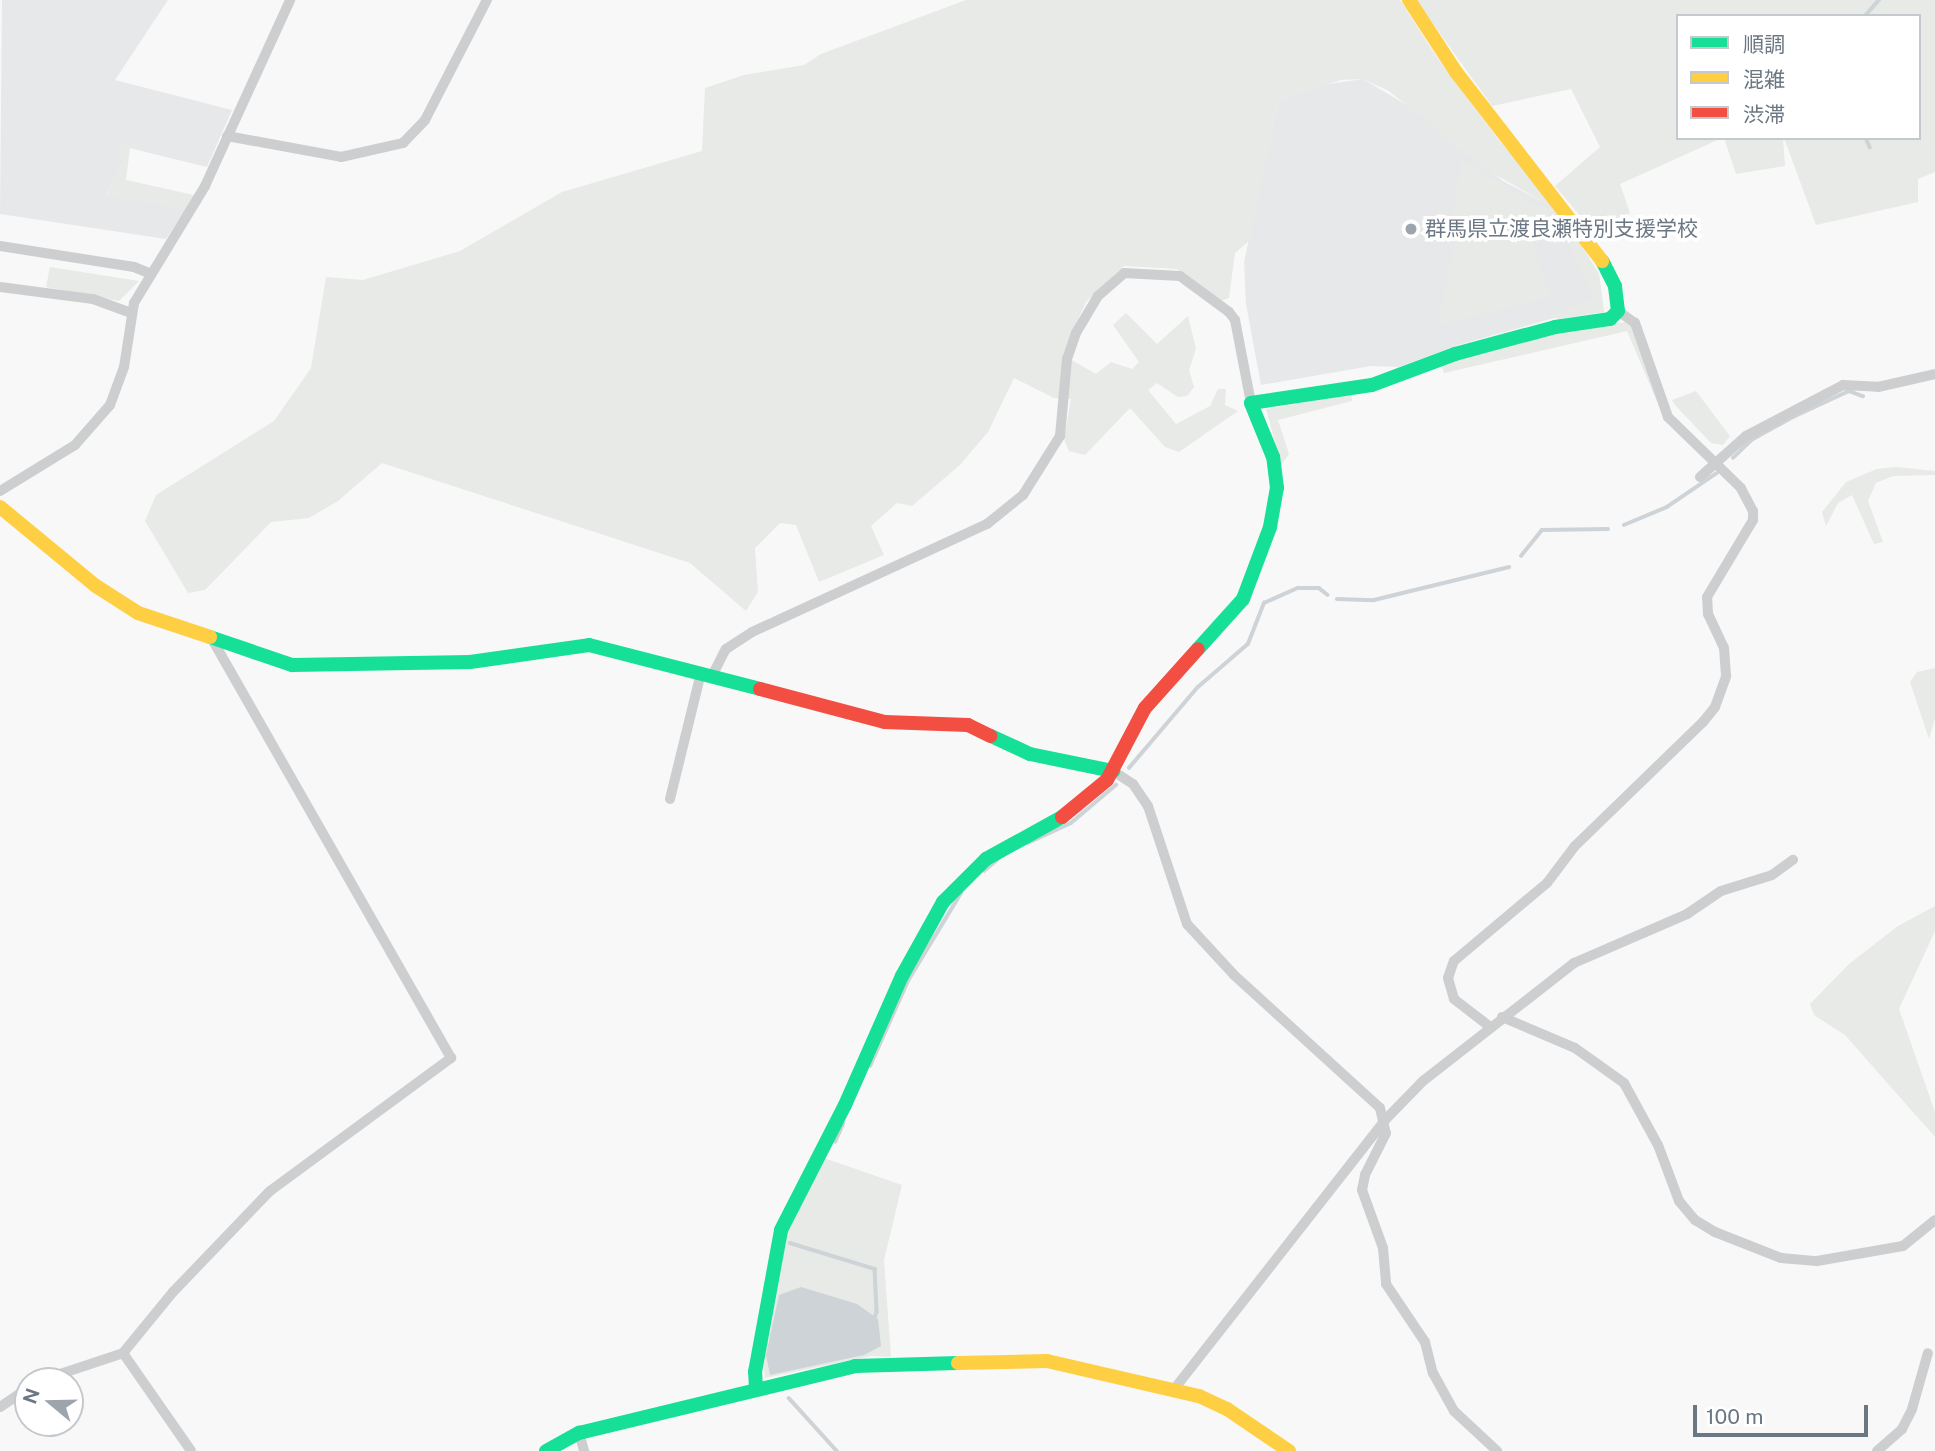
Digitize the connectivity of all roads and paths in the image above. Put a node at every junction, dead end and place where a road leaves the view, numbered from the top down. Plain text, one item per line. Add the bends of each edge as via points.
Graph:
1 (290, 0) edge
2 (487, 0) edge
3 (1409, 0) edge
4 (227, 136) junction
5 (0, 246) edge
6 (151, 274) junction
7 (0, 287) edge
8 (1618, 311) junction
9 (131, 313) junction
10 (1935, 374) edge
11 (1251, 403) junction
12 (1716, 464) junction
13 (1700, 477) dead end
14 (0, 491) edge
15 (0, 507) edge
16 (211, 637) junction
17 (707, 675) junction
18 (1113, 771) junction
19 (670, 799) dead end
20 (1793, 860) dead end
21 (1503, 1017) junction
22 (1489, 1026) junction
23 (1386, 1119) junction
24 (1935, 1220) edge
25 (123, 1353) junction
26 (1928, 1353) dead end
27 (81, 1367) edge
28 (1175, 1388) junction
29 (756, 1389) junction
30 (579, 1433) junction
31 (191, 1451) edge
32 (546, 1451) edge
33 (584, 1451) edge
34 (1289, 1451) edge
35 (1497, 1451) edge
36 (1877, 1451) edge

1 - 4 street
2 - 4 street via 412,139 382,151 341,157
3 - 8 street via 1457,72 1597,250 1615,286
4 - 6 street via 195,204
5 - 6 street via 134,267
6 - 9 street
7 - 9 street via 93,299
8 - 11 street via 1610,319 1555,327 1446,356 1372,385
8 - 12 street via 1635,323 1668,417
9 - 14 street via 120,382 100,420 75,445
10 - 12 street via 1878,387 1843,385 1746,436
11 - 17 street via 1235,320 1229,312 1172,273 1129,271 1117,276 1098,296 1076,333 1067,359 1060,436 1023,495 987,524 752,632 722,653
11 - 18 street via 1273,457 1277,488 1274,514 1249,587 1226,623 1136,720
12 - 13 street
12 - 22 street via 1741,488 1753,511 1753,520 1707,597 1707,614 1727,661 1720,698 1694,732 1575,846 1548,883 1454,961 1448,978 1454,999
15 - 16 street via 96,586 138,613
16 - 17 street via 292,665 317,668 470,662 589,645
16 - 25 street via 451,1058 270,1191 173,1292
17 - 18 street via 885,722 968,725 1030,754
17 - 19 street
18 - 23 street via 1133,784 1148,806 1187,924 1234,975 1371,1098
18 - 29 street via 1078,808 986,859 943,902 902,976 845,1105 781,1230 755,1372
20 - 21 street via 1761,880 1715,893 1663,926 1574,963
21 - 22 street
21 - 24 street via 1575,1048 1624,1083 1658,1145 1679,1201 1695,1220 1715,1232 1782,1258 1817,1261 1903,1246
22 - 23 street
23 - 28 street
23 - 35 street via 1386,1133 1364,1175 1362,1190 1382,1248 1386,1284 1425,1342 1433,1373 1454,1411
25 - 27 street
25 - 31 street
26 - 36 street via 1902,1429
28 - 29 street via 1046,1361 889,1362
28 - 34 street via 1227,1409
29 - 30 street
30 - 32 street
30 - 33 street

